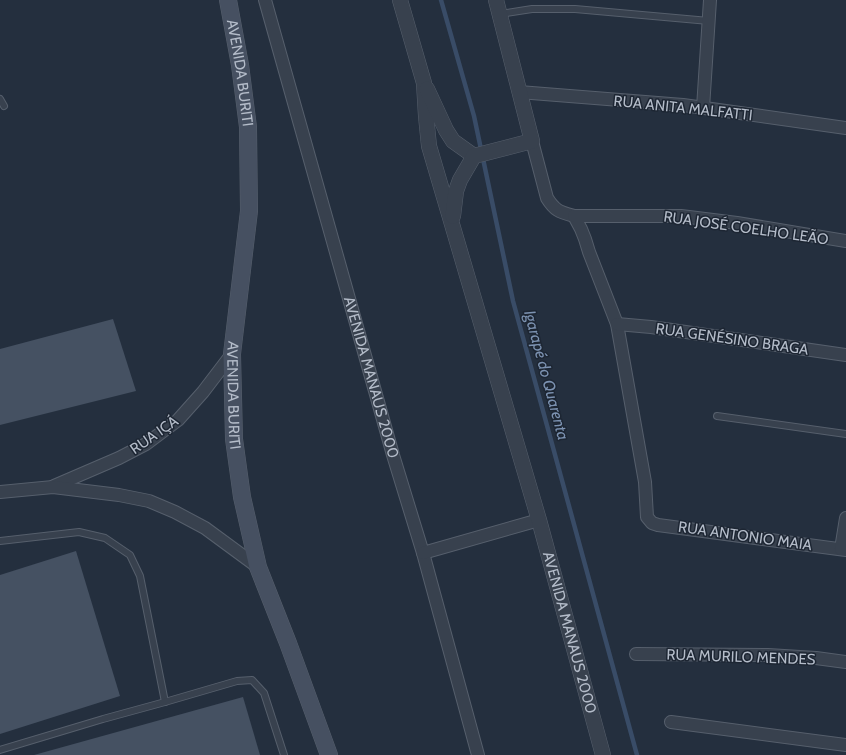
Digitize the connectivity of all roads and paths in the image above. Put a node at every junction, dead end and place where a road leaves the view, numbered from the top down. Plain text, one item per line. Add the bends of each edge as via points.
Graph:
1 (228, 0) edge
2 (265, 0) edge
3 (400, 0) edge
4 (710, 0) edge
5 (498, 7) edge
6 (709, 21) junction
7 (424, 83) junction
8 (519, 92) junction
9 (0, 99) edge
10 (4, 106) dead end
11 (703, 108) junction
12 (846, 128) edge
13 (532, 141) junction
14 (477, 156) junction
15 (574, 216) junction
16 (452, 222) junction
17 (846, 242) edge
18 (617, 324) junction
19 (232, 354) junction
20 (846, 356) edge
21 (717, 416) dead end
22 (846, 434) edge
23 (53, 487) junction
24 (0, 492) edge
25 (846, 518) edge
26 (540, 520) junction
27 (0, 541) edge
28 (844, 550) edge
29 (423, 553) junction
30 (258, 567) junction
31 (636, 654) dead end
32 (846, 662) edge
33 (165, 702) junction
34 (671, 722) dead end
35 (846, 745) edge
36 (0, 750) edge
37 (284, 755) edge
38 (329, 755) edge
39 (478, 755) edge
40 (603, 755) edge

1 - 19 main road, AVENIDA BURITI via 248,127 249,211
2 - 29 street, AVENIDA MANAUS 2000
3 - 7 street, AVENIDA MANAUS 2000
4 - 6 street
5 - 6 lane via 576,9
5 - 8 street
6 - 11 street
7 - 14 street via 446,130 454,141
7 - 16 street, AVENIDA MANAUS 2000 via 429,146
8 - 11 street, RUA ANITA MALFATTI
8 - 13 street
9 - 10 lane
11 - 12 street, RUA ANITA MALFATTI
13 - 14 street
13 - 15 street, RUA JOSÉ COELHO LEÃO via 547,198 557,211
14 - 16 street via 460,180
15 - 17 street, RUA JOSÉ COELHO LEÃO via 681,216
15 - 18 street
16 - 26 street, AVENIDA MANAUS 2000
18 - 20 street, RUA GENÉSINO BRAGA
18 - 28 street, RUA ANTONIO MAIA via 645,482 647,517 652,523
19 - 23 street, RUA IÇÁ via 178,420 146,444
19 - 30 main road, AVENIDA BURITI via 234,439 242,497
21 - 22 lane
23 - 24 street, RUA IÇÁ
23 - 30 street, RUA IÇÁ via 149,501 205,528
25 - 28 street
26 - 29 street
26 - 40 street, AVENIDA MANAUS 2000
27 - 33 lane via 79,532 105,538 130,555 140,576
29 - 39 street, AVENIDA MANAUS 2000
30 - 38 main road, AVENIDA BURITI
31 - 32 street, RUA MURILO MENDES via 768,655
33 - 36 lane
33 - 37 lane via 236,681 252,680 264,693
34 - 35 street

